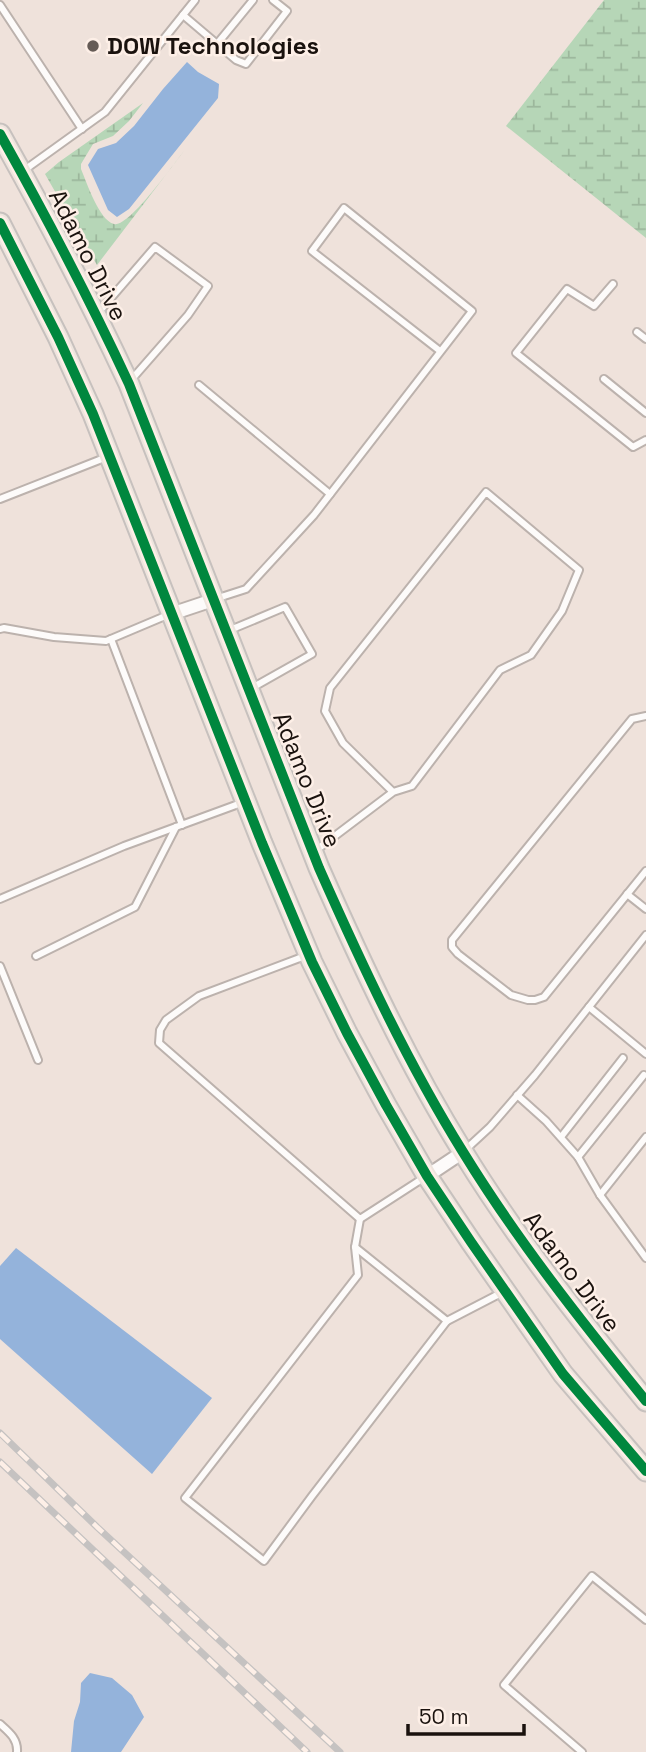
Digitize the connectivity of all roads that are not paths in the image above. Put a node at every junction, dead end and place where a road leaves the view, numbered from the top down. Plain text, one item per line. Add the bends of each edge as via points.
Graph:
1 (195, 0) edge
2 (253, 0) edge
3 (273, 0) edge
4 (0, 5) edge
5 (183, 15) junction
6 (217, 44) junction
7 (82, 129) junction
8 (0, 134) edge
9 (21, 172) junction
10 (0, 223) edge
11 (613, 284) dead end
12 (97, 315) junction
13 (637, 332) dead end
14 (646, 339) edge
15 (440, 351) junction
16 (604, 379) dead end
17 (129, 384) junction
18 (198, 385) dead end
19 (646, 413) edge
20 (646, 440) edge
21 (109, 457) junction
22 (330, 494) junction
23 (0, 499) edge
24 (213, 600) junction
25 (172, 614) junction
26 (0, 629) edge
27 (225, 632) junction
28 (111, 639) junction
29 (248, 690) junction
30 (646, 716) edge
31 (393, 792) junction
32 (246, 802) junction
33 (179, 826) junction
34 (313, 852) junction
35 (646, 871) edge
36 (627, 894) junction
37 (0, 899) edge
38 (646, 909) edge
39 (646, 934) edge
40 (309, 955) junction
41 (36, 956) dead end
42 (0, 966) edge
43 (589, 1007) junction
44 (646, 1054) edge
45 (622, 1058) dead end
46 (38, 1060) dead end
47 (644, 1075) dead end
48 (517, 1095) junction
49 (561, 1137) junction
50 (646, 1137) edge
51 (463, 1152) junction
52 (578, 1157) junction
53 (427, 1176) junction
54 (600, 1195) junction
55 (360, 1219) junction
56 (355, 1247) junction
57 (646, 1258) edge
58 (504, 1292) junction
59 (447, 1321) junction
60 (646, 1401) edge
61 (646, 1471) edge
62 (646, 1620) edge
63 (0, 1724) edge
64 (17, 1752) edge
65 (582, 1752) edge

1 - 5 lane
2 - 6 lane
3 - 6 lane via 287,11 246,64
4 - 7 lane
5 - 6 lane
5 - 7 lane via 105,112
7 - 9 lane
8 - 9 main road, Adamo Drive
9 - 12 main road, Adamo Drive
10 - 21 main road via 58,337
11 - 20 lane via 594,306 568,289 516,353 634,447
12 - 17 main road, Adamo Drive
12 - 17 lane via 155,247 208,286
13 - 14 lane
15 - 15 lane via 472,311 344,208 312,251
15 - 22 lane
16 - 19 lane
17 - 24 main road, Adamo Drive
18 - 22 lane
21 - 23 lane
21 - 25 main road
22 - 24 lane via 246,589
24 - 25 street
24 - 27 main road, Adamo Drive
25 - 28 lane
25 - 32 main road
26 - 28 lane
27 - 29 main road, Adamo Drive
27 - 29 lane via 285,607 312,654
28 - 33 lane
29 - 34 main road, Adamo Drive
30 - 36 lane via 632,719 452,940 452,947 511,995 535,1000 544,997
31 - 31 lane via 343,743 325,711 330,688 486,492 579,569 562,611 531,654 500,670 412,786
31 - 34 lane
32 - 33 lane
32 - 40 main road
33 - 37 lane
33 - 41 lane via 135,907
34 - 51 main road, Adamo Drive via 386,1013
35 - 36 lane
36 - 38 lane
39 - 43 lane
40 - 53 main road
40 - 55 lane via 199,996 166,1020 159,1043
42 - 46 lane
43 - 44 lane
43 - 48 lane
45 - 49 lane
47 - 52 lane
48 - 49 lane
48 - 51 lane
49 - 52 lane
50 - 54 lane
51 - 53 street
51 - 60 main road, Adamo Drive via 537,1263
52 - 54 lane
53 - 55 lane
53 - 58 main road
54 - 57 lane
55 - 56 lane
56 - 59 lane
56 - 59 lane via 358,1275 185,1498 264,1561
58 - 59 lane
58 - 61 main road via 564,1374
62 - 65 lane via 592,1576 504,1685
63 - 64 lane via 15,1738

